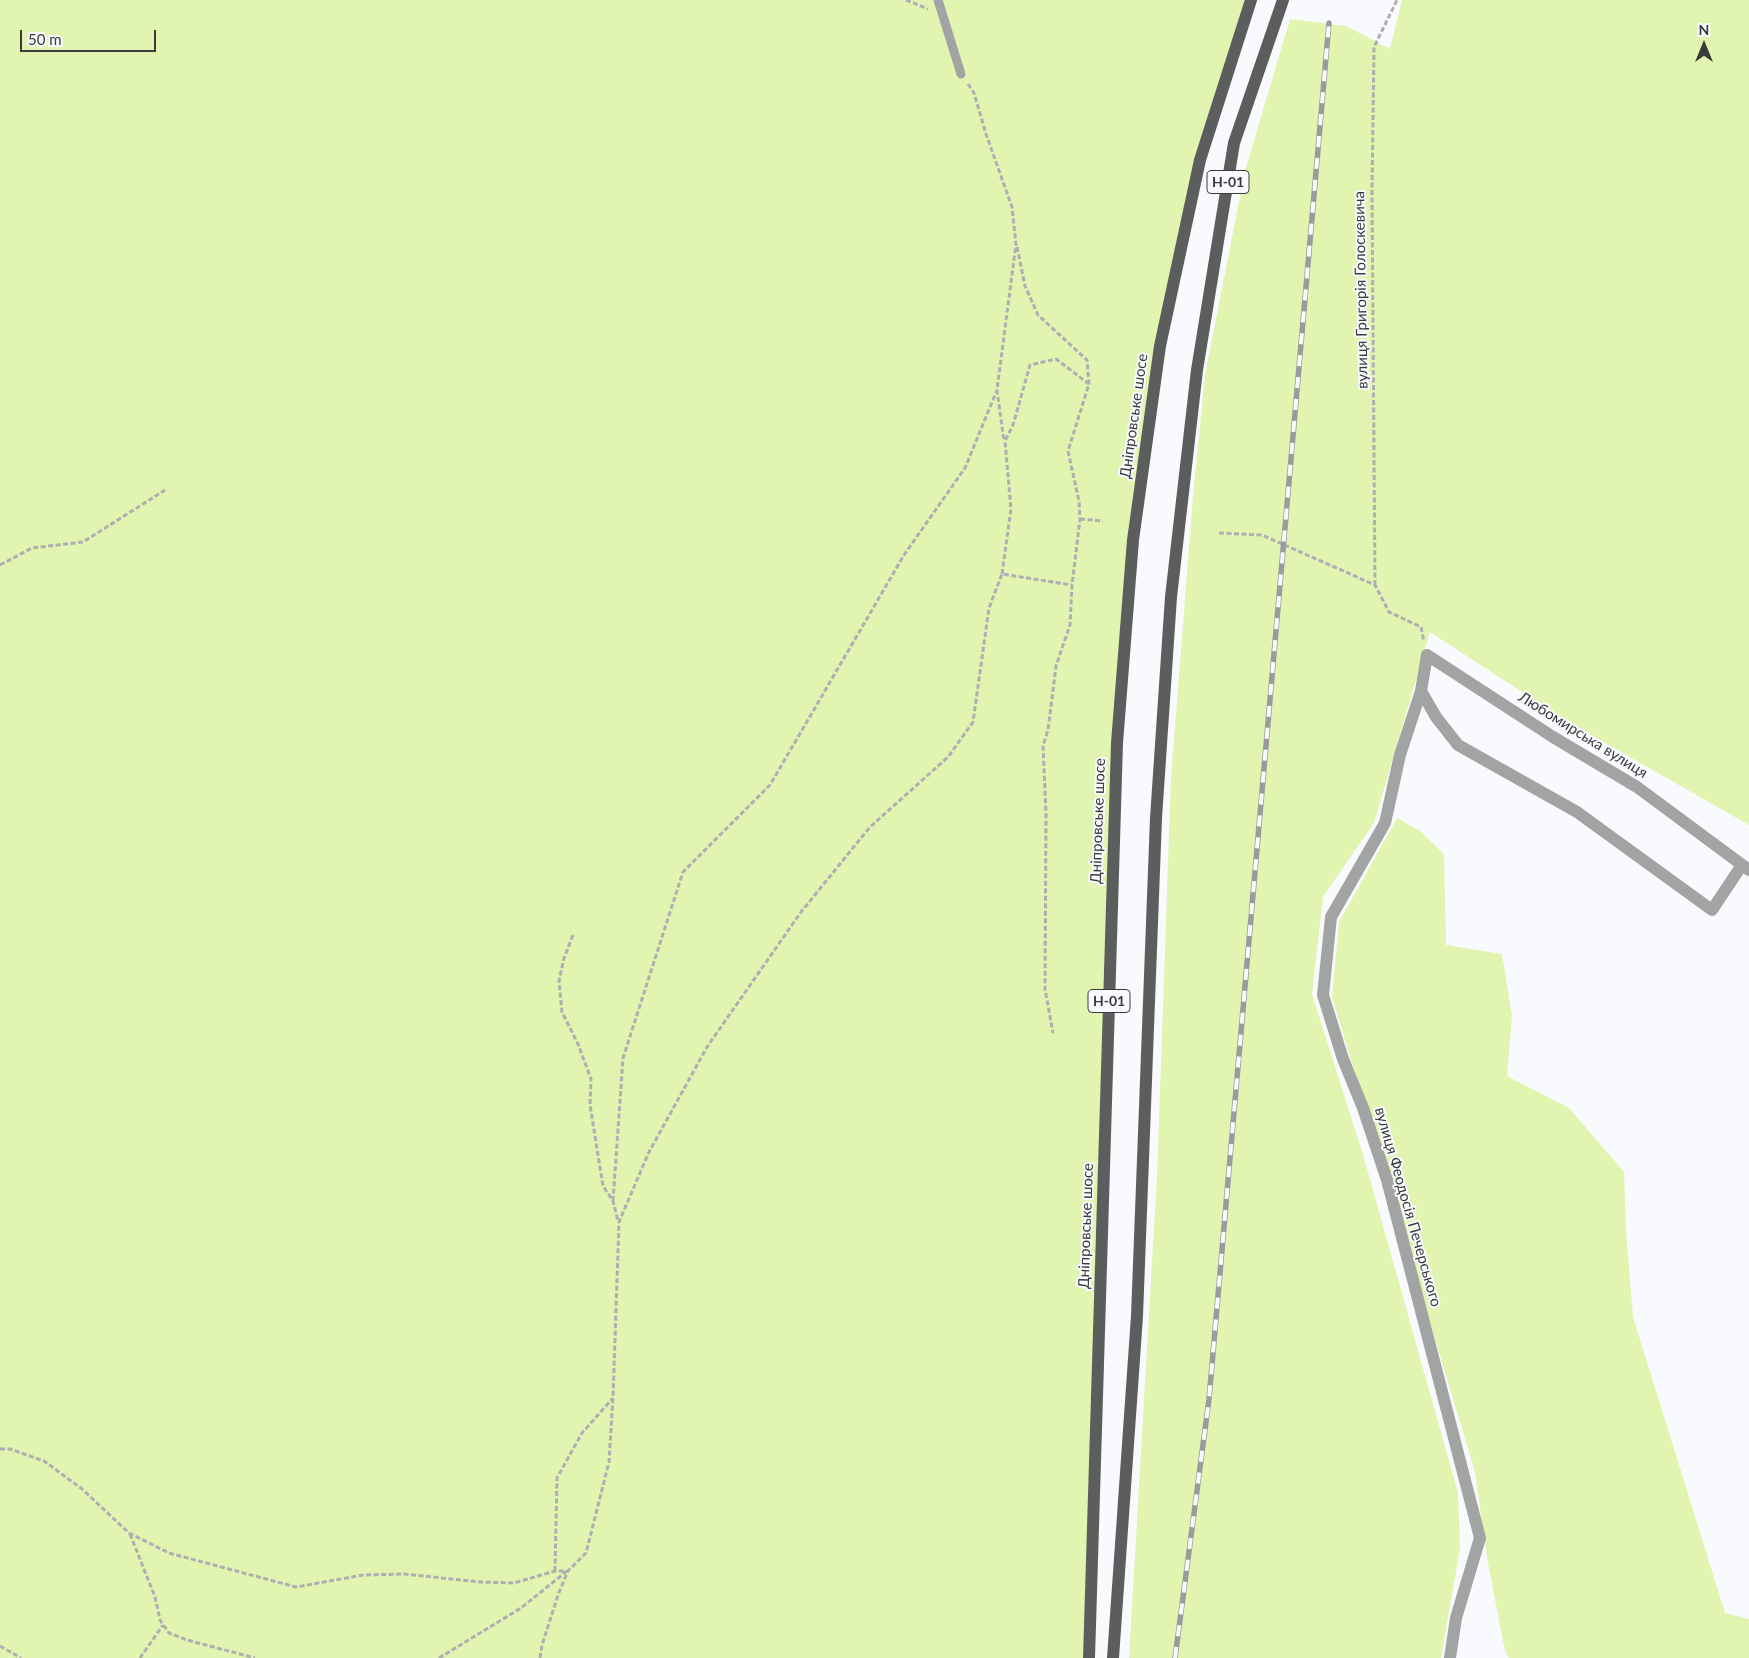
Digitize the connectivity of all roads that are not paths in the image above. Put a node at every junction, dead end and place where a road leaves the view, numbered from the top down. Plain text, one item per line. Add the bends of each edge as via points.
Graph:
1 (938, 0) edge
2 (1250, 0) edge
3 (1283, 0) edge
4 (961, 74) road end
5 (1421, 691) junction
6 (1746, 867) edge
7 (1089, 1658) edge
8 (1113, 1658) edge
9 (1450, 1658) edge

1 - 4 lane
2 - 7 main road, Дніпровське шосе / Н-01 via 1200,160 1160,346 1133,540 1117,743
3 - 8 main road, Н-01 via 1234,144 1197,370 1172,588 1156,818 1137,1316
5 - 6 street, Любомирська вулиця via 1427,655 1637,787
5 - 6 street via 1458,745 1577,812 1712,910
5 - 9 street, вулиця Феодосія Печерського via 1400,755 1385,823 1330,917 1323,995 1387,1180 1480,1538 1456,1618

